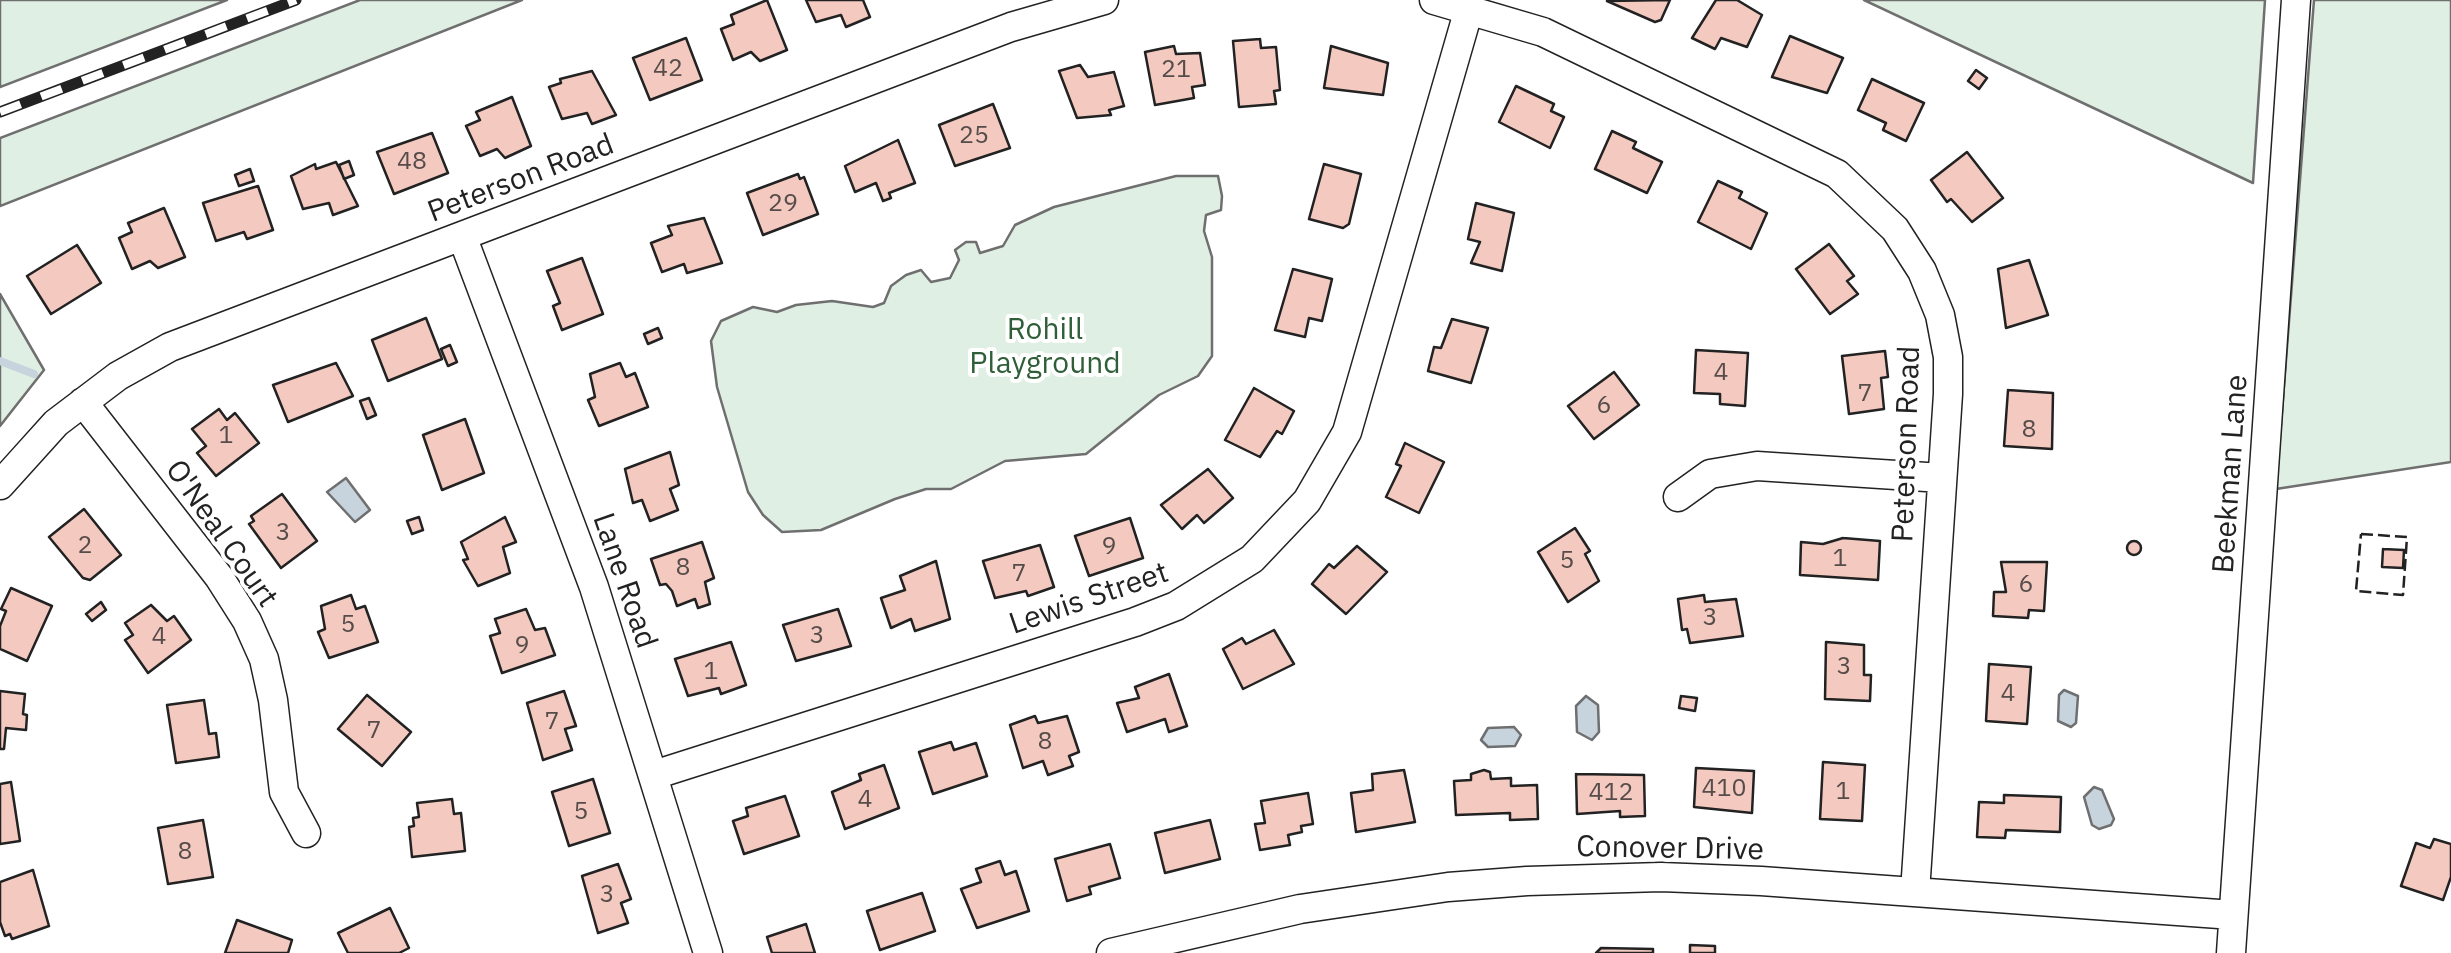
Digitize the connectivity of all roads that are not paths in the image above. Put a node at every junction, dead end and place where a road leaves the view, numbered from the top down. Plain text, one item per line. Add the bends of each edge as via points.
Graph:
1 (1104, 0) edge
2 (1434, 0) edge
3 (2296, 0) edge
4 (1469, 9) junction
5 (462, 236) junction
6 (83, 402) junction
7 (1942, 478) junction
8 (0, 485) edge
9 (1678, 498) dead end
10 (654, 775) junction
11 (306, 833) dead end
12 (1915, 892) junction
13 (2233, 915) junction
14 (1116, 952) edge
15 (708, 953) edge
16 (2231, 953) edge

1 - 5 street, Peterson Road via 1011,27
2 - 4 street, Peterson Road
3 - 13 street, Beekman Lane
4 - 7 street, Peterson Road via 1543,32 1796,151 1868,200 1904,243 1940,315 1948,356
4 - 10 street, Lewis Street via 1347,432 1307,501 1252,559 1176,606 1135,622
5 - 6 street, Peterson Road via 170,347
5 - 10 street, Lane Road via 594,587
6 - 8 street, Peterson Road
6 - 11 street, O'Neal Court via 247,621 274,700 284,792
7 - 9 street via 1757,466 1710,474
7 - 12 street, Peterson Road
10 - 15 street, Lane Road
12 - 13 street, Conover Drive
12 - 14 street, Conover Drive via 1661,878 1488,884 1300,909
13 - 16 street, Beekman Lane

